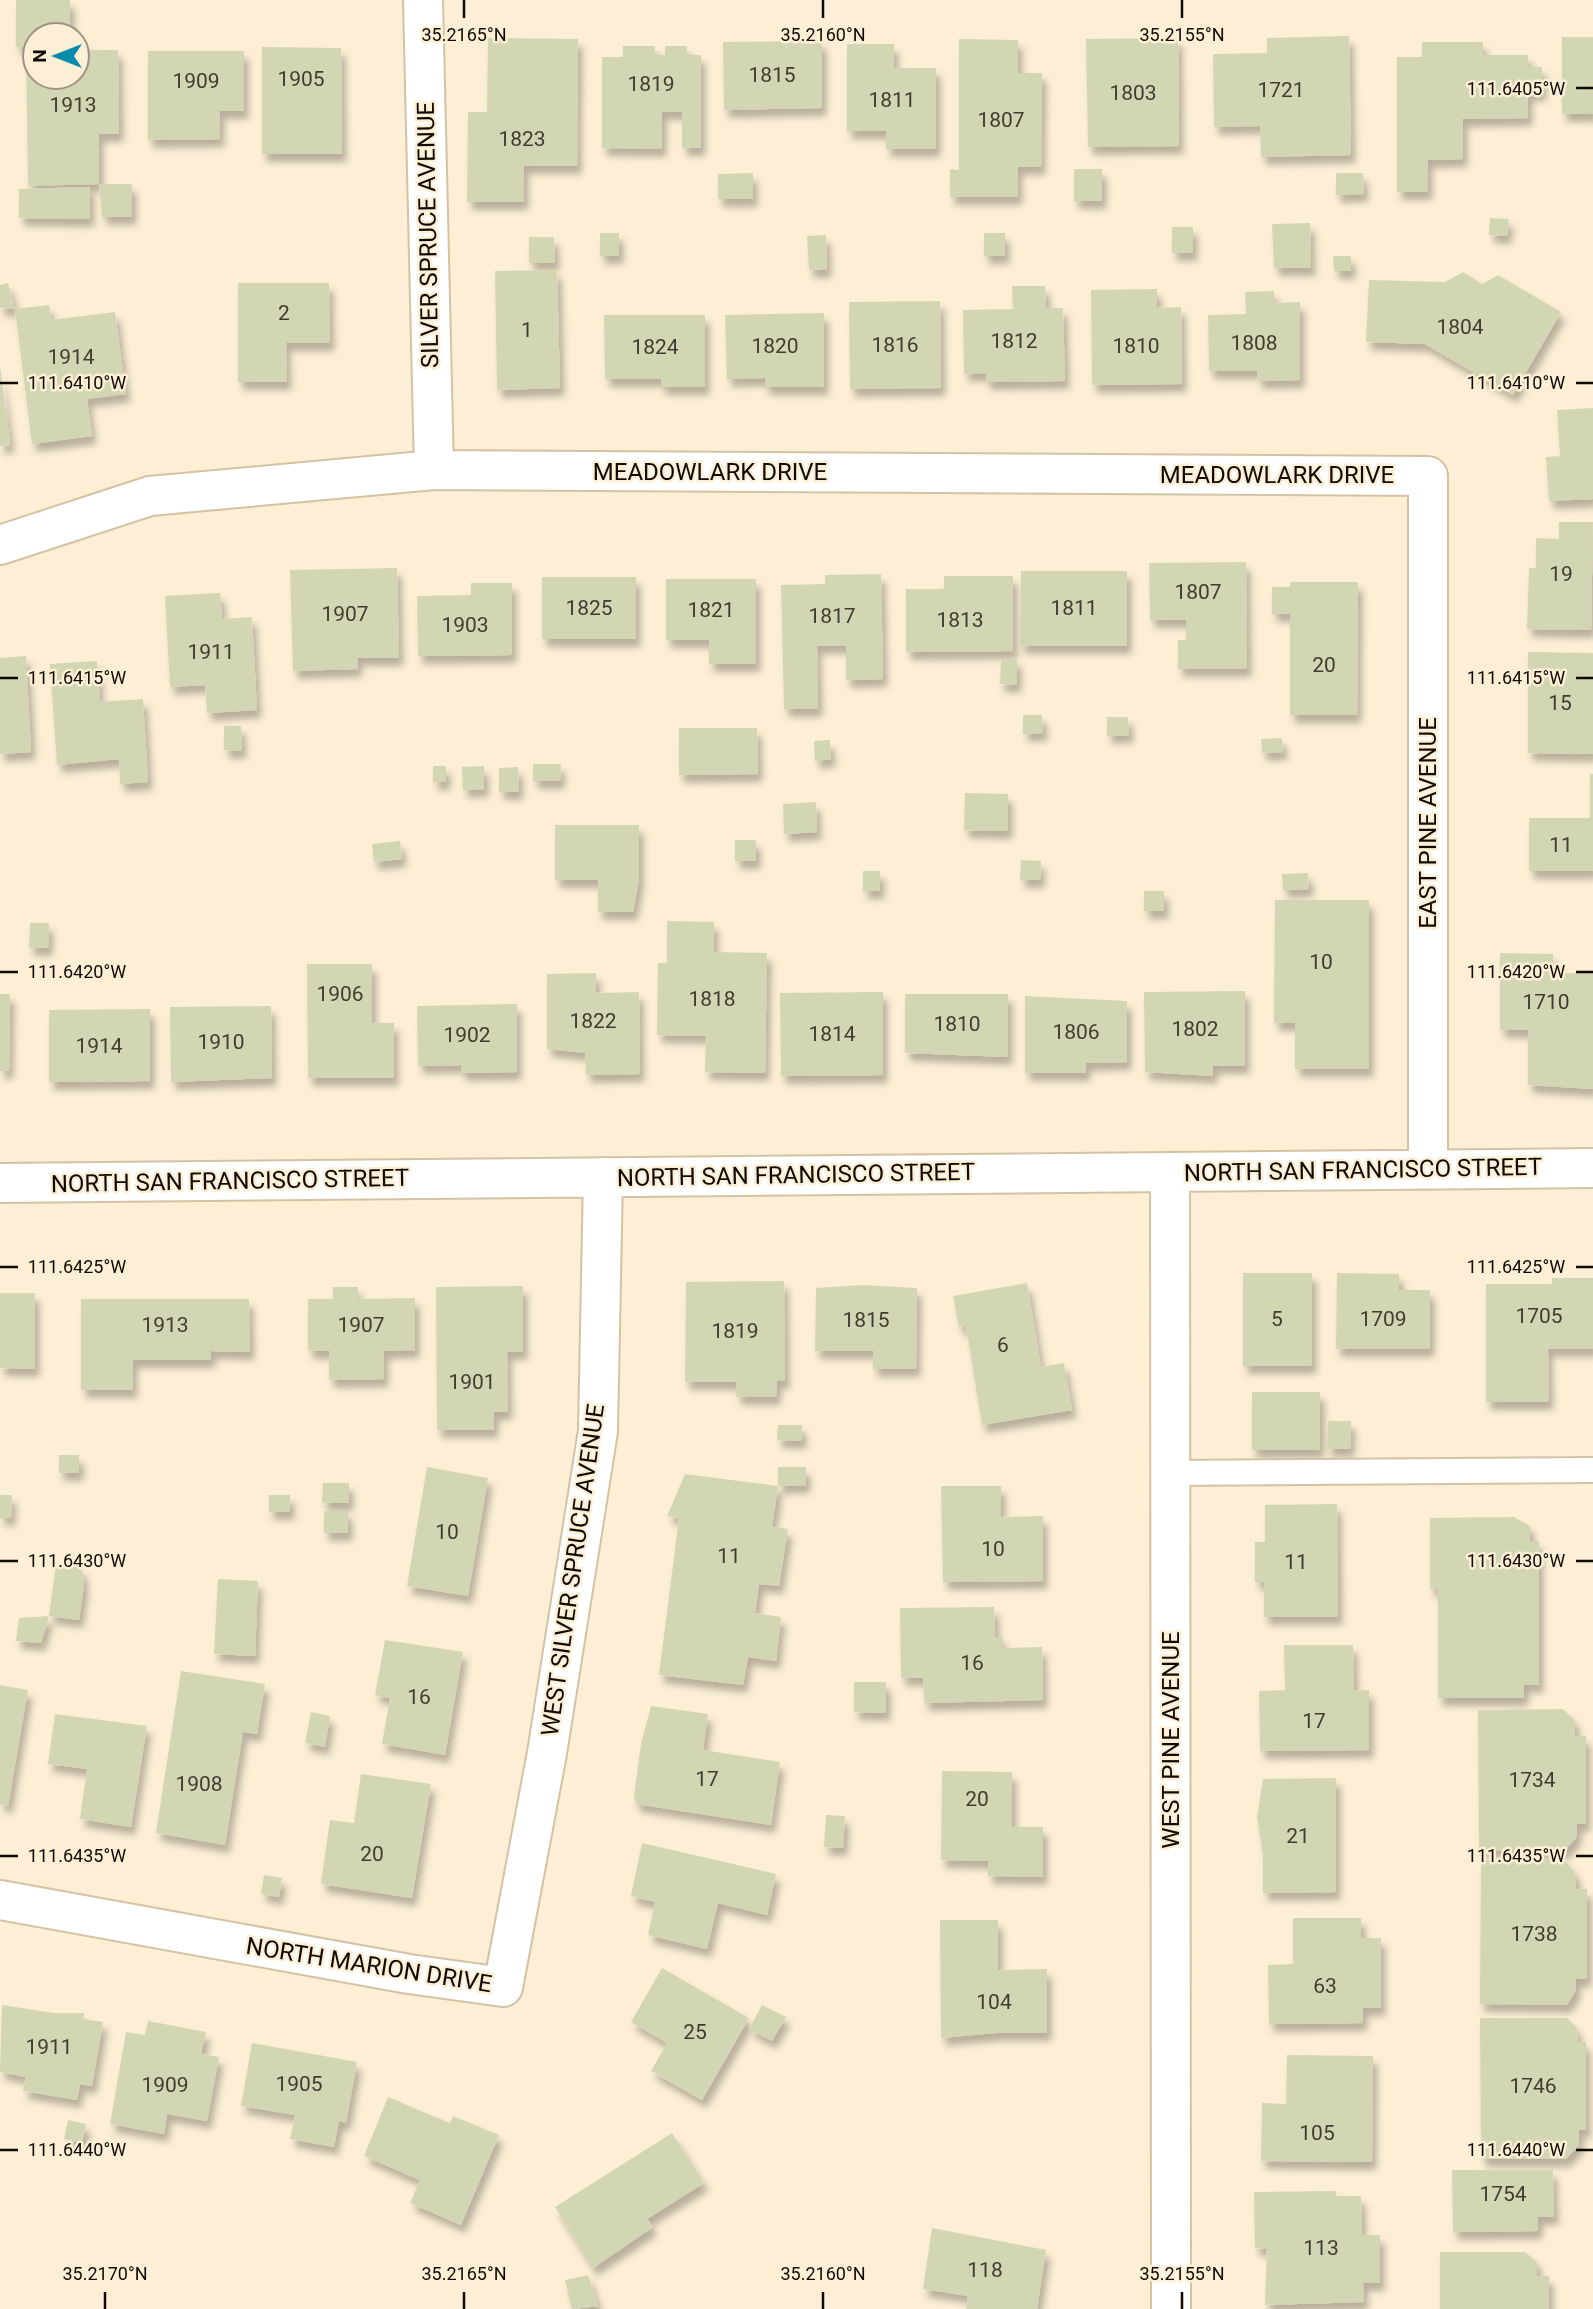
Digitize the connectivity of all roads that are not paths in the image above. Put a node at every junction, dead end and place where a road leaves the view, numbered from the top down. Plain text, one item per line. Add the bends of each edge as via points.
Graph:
1 (423, 0) edge
2 (434, 470) junction
3 (1428, 476) joint
4 (0, 545) edge
5 (1593, 1168) edge
6 (1428, 1169) junction
7 (1170, 1172) junction
8 (603, 1177) junction
9 (0, 1183) edge
10 (1593, 1470) edge
11 (1170, 1473) junction
12 (547, 1753) joint
13 (0, 1900) edge
14 (1171, 2309) edge

1 - 2 street, SILVER SPRUCE AVENUE
2 - 3 street, MEADOWLARK DRIVE
2 - 4 street, MEADOWLARK DRIVE via 150,495
3 - 6 street, EAST PINE AVENUE
5 - 6 street, NORTH SAN FRANCISCO STREET
6 - 7 street, NORTH SAN FRANCISCO STREET
7 - 8 street, NORTH SAN FRANCISCO STREET
7 - 11 street, WEST PINE AVENUE
8 - 9 street, NORTH SAN FRANCISCO STREET
8 - 12 street, WEST SILVER SPRUCE AVENUE via 598,1431
10 - 11 lane
11 - 14 street, WEST PINE AVENUE
12 - 13 street, NORTH MARION DRIVE via 503,1987

